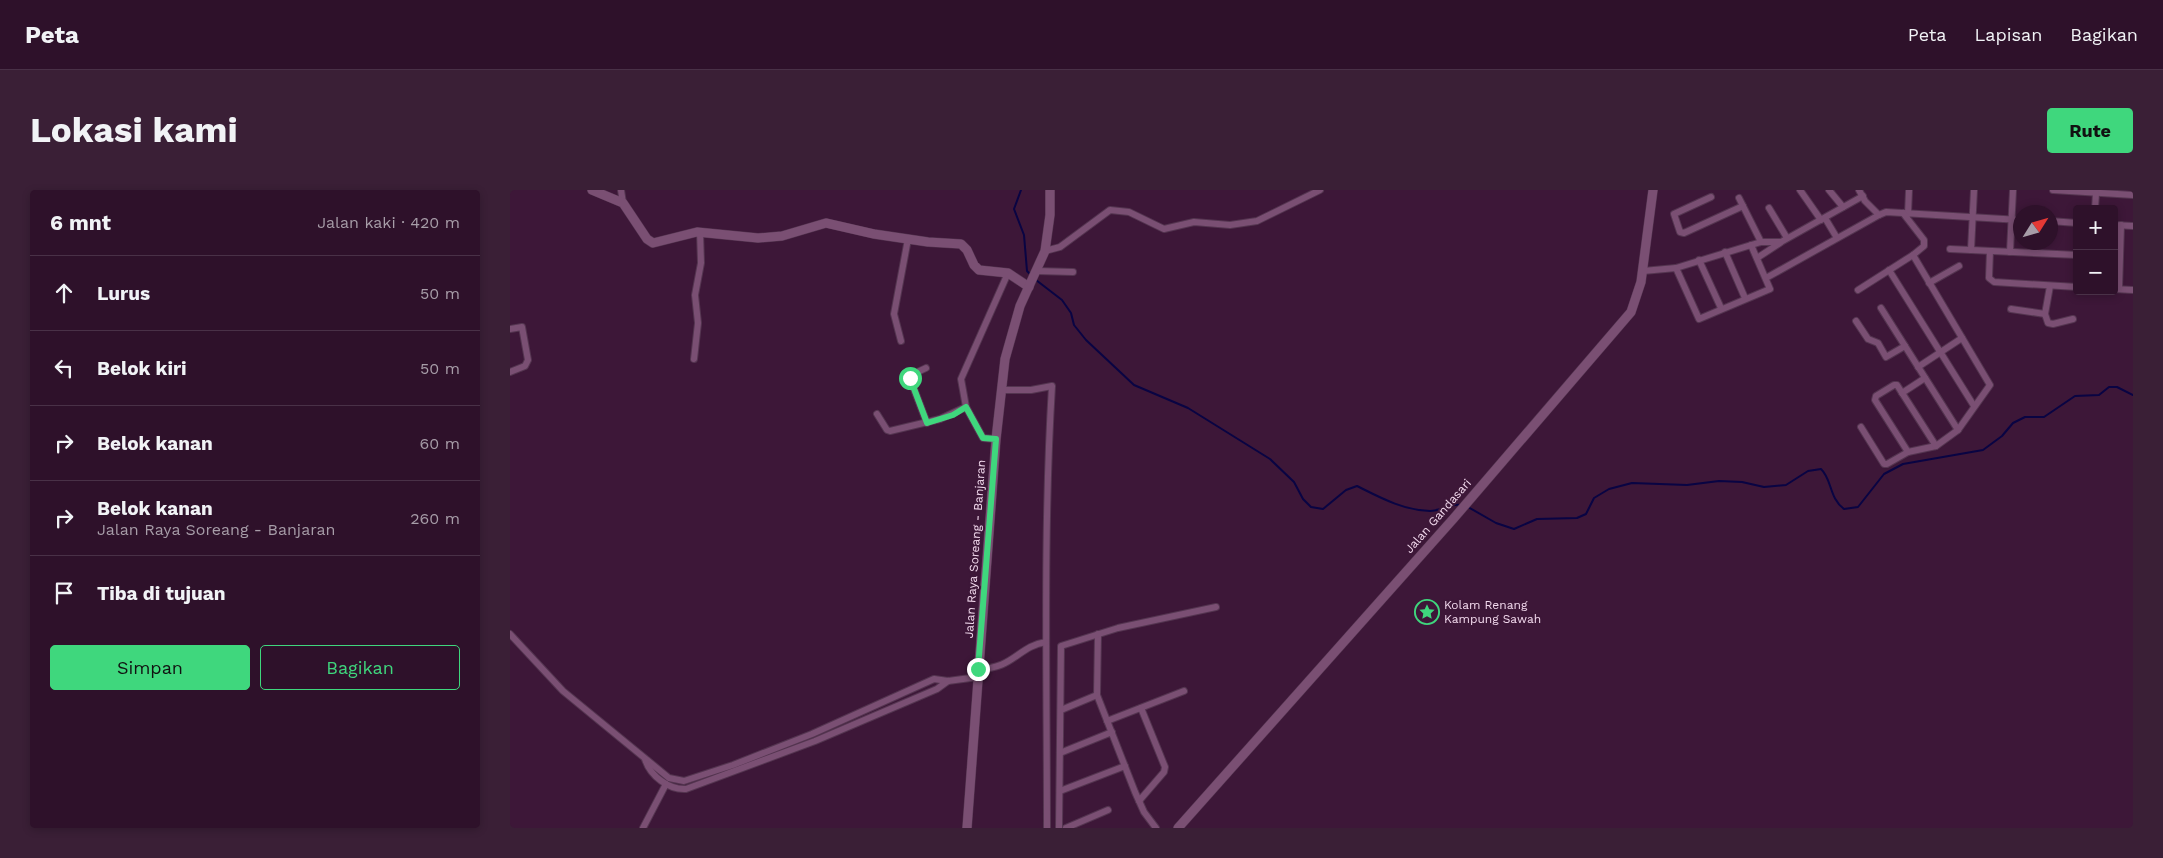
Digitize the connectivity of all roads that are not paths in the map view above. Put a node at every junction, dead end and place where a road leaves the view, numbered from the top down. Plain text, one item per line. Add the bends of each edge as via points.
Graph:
1 (592, 190) edge
2 (621, 190) edge
3 (1050, 190) edge
4 (1653, 190) edge
5 (1800, 190) edge
6 (1829, 190) edge
7 (1909, 190) edge
8 (1974, 190) edge
9 (2013, 190) edge
10 (2053, 190) edge
11 (1316, 191) edge
12 (1861, 193) edge
13 (2096, 193) junction
14 (2133, 195) edge
15 (1711, 197) dead end
16 (1739, 198) dead end
17 (623, 203) junction
18 (2095, 205) edge
19 (1744, 206) junction
20 (1843, 207) junction
21 (1769, 208) dead end
22 (1906, 213) junction
23 (1878, 215) junction
24 (1973, 217) junction
25 (1823, 219) junction
26 (2012, 219) junction
27 (2058, 222) edge
28 (2073, 223) edge
29 (2118, 225) edge
30 (2133, 226) edge
31 (700, 232) junction
32 (1788, 238) junction
33 (1837, 238) junction
34 (908, 239) junction
35 (1761, 242) junction
36 (1781, 242) junction
37 (1751, 245) junction
38 (1950, 249) dead end
39 (1971, 250) junction
40 (1045, 251) junction
41 (1990, 251) junction
42 (1725, 252) junction
43 (2010, 252) junction
44 (2073, 255) edge
45 (1912, 256) junction
46 (1757, 258) junction
47 (1699, 260) junction
48 (1959, 266) dead end
49 (1676, 268) junction
50 (1889, 270) junction
51 (1643, 271) junction
52 (1037, 272) junction
53 (1073, 272) dead end
54 (1008, 273) junction
55 (1766, 278) junction
56 (1929, 283) junction
57 (1030, 285) junction
58 (2050, 286) junction
59 (2073, 287) edge
60 (2118, 289) edge
61 (1858, 290) dead end
62 (2133, 290) edge
63 (1745, 298) junction
64 (1721, 308) junction
65 (1881, 308) dead end
66 (2011, 309) dead end
67 (2045, 314) junction
68 (2072, 319) dead end
69 (1856, 321) dead end
70 (510, 328) edge
71 (1962, 338) junction
72 (902, 341) dead end
73 (1905, 346) junction
74 (1940, 352) junction
75 (694, 358) dead end
76 (1918, 367) junction
77 (926, 368) dead end
78 (510, 372) edge
79 (1925, 378) junction
80 (1001, 390) junction
81 (1902, 393) junction
82 (1974, 406) junction
83 (966, 407) junction
84 (877, 414) dead end
85 (927, 423) junction
86 (1861, 427) dead end
87 (1958, 430) junction
88 (996, 439) junction
89 (1936, 446) junction
90 (1908, 452) junction
91 (1216, 607) dead end
92 (510, 634) edge
93 (1098, 634) junction
94 (1046, 642) junction
95 (978, 673) junction
96 (948, 681) junction
97 (1184, 691) dead end
98 (1097, 695) junction
99 (876, 706) junction
100 (1141, 708) junction
101 (1061, 710) junction
102 (879, 713) junction
103 (1107, 721) junction
104 (1112, 732) junction
105 (807, 740) junction
106 (1060, 754) junction
107 (644, 757) junction
108 (1125, 766) junction
109 (734, 768) junction
110 (666, 784) junction
111 (1060, 791) junction
112 (1139, 801) junction
113 (1108, 810) dead end
114 (643, 828) edge
115 (967, 828) edge
116 (1047, 828) edge
117 (1059, 828) edge
118 (1066, 828) edge
119 (1156, 828) edge
120 (1178, 828) edge

1 - 17 street
2 - 17 street
3 - 40 street, Jalan Raya Soreang - Banjaran
4 - 51 street, Jalan Gandasari
5 - 25 street
6 - 20 street
7 - 22 street
8 - 24 street
9 - 26 street
10 - 13 street
11 - 40 street via 1257,221 1230,224 1194,222 1164,229 1129,212 1113,210 1098,217 1057,248
12 - 20 street
12 - 23 street
13 - 14 street
13 - 18 street
15 - 19 street via 1674,214 1680,232
16 - 19 street
17 - 31 street via 649,242 659,243
19 - 35 street
20 - 25 street
21 - 32 street
22 - 23 street
22 - 24 street
22 - 45 street via 1924,240 1924,246
23 - 33 street
24 - 26 street
24 - 39 street
25 - 32 street
25 - 33 street
26 - 43 street
27 - 28 street
29 - 30 street
31 - 34 street via 758,238 782,236 824,223
31 - 75 street
32 - 36 street
33 - 55 street
34 - 54 street via 961,244 979,270
34 - 72 street via 894,314
35 - 36 street
35 - 37 street
36 - 46 street
37 - 42 street
37 - 46 street
38 - 39 street
39 - 41 street
40 - 52 street, Jalan Raya Soreang - Banjaran
41 - 43 street
41 - 58 street via 1989,275 1992,281
42 - 47 street
42 - 63 street
43 - 44 street
45 - 50 street
45 - 56 street
46 - 55 street
47 - 49 street
47 - 64 street
48 - 56 street
49 - 51 street
49 - 64 street via 1698,319
50 - 61 street
50 - 74 street
51 - 120 street, Jalan Gandasari via 1631,312 1454,518
52 - 53 street
52 - 57 street, Jalan Raya Soreang - Banjaran
54 - 57 street
54 - 83 street via 961,379
55 - 63 street via 1770,289
56 - 71 street
57 - 80 street, Jalan Raya Soreang - Banjaran via 1011,334
58 - 59 street
58 - 67 street
60 - 62 street
63 - 64 street
65 - 73 street
66 - 67 street
67 - 68 street via 2050,324
69 - 73 street via 1868,338 1878,343 1886,358
70 - 78 street via 522,327 528,360 525,366
71 - 74 street
71 - 82 street via 1989,383
73 - 76 street
74 - 76 street
74 - 82 street
76 - 79 street
77 - 85 street via 910,376
79 - 81 street
79 - 87 street
80 - 88 street, Jalan Raya Soreang - Banjaran
80 - 94 street via 1052,386 1047,470
81 - 89 street
81 - 90 street via 1894,385 1876,396 1875,400
82 - 87 street
83 - 85 street
83 - 88 street via 983,438
84 - 85 street via 888,431
86 - 90 street via 1884,464
87 - 89 street
88 - 95 street, Jalan Raya Soreang - Banjaran
89 - 90 street
91 - 93 street
92 - 107 street via 563,691
93 - 98 street
93 - 101 street via 1061,646
94 - 95 street via 1028,647 1014,660
94 - 116 street
95 - 96 street
95 - 115 street, Jalan Raya Soreang - Banjaran
96 - 99 street via 934,679
96 - 102 street via 937,689
97 - 100 street
98 - 101 street
98 - 103 street
99 - 102 street
99 - 105 street
100 - 103 street
100 - 112 street via 1165,767
101 - 106 street
102 - 105 street
103 - 104 street
104 - 106 street
104 - 108 street
105 - 109 street
106 - 111 street
107 - 109 street via 669,778 679,782
107 - 110 street via 650,769
108 - 111 street
108 - 112 street
109 - 110 street via 686,790
110 - 114 street
111 - 117 street
112 - 119 street
113 - 118 street

